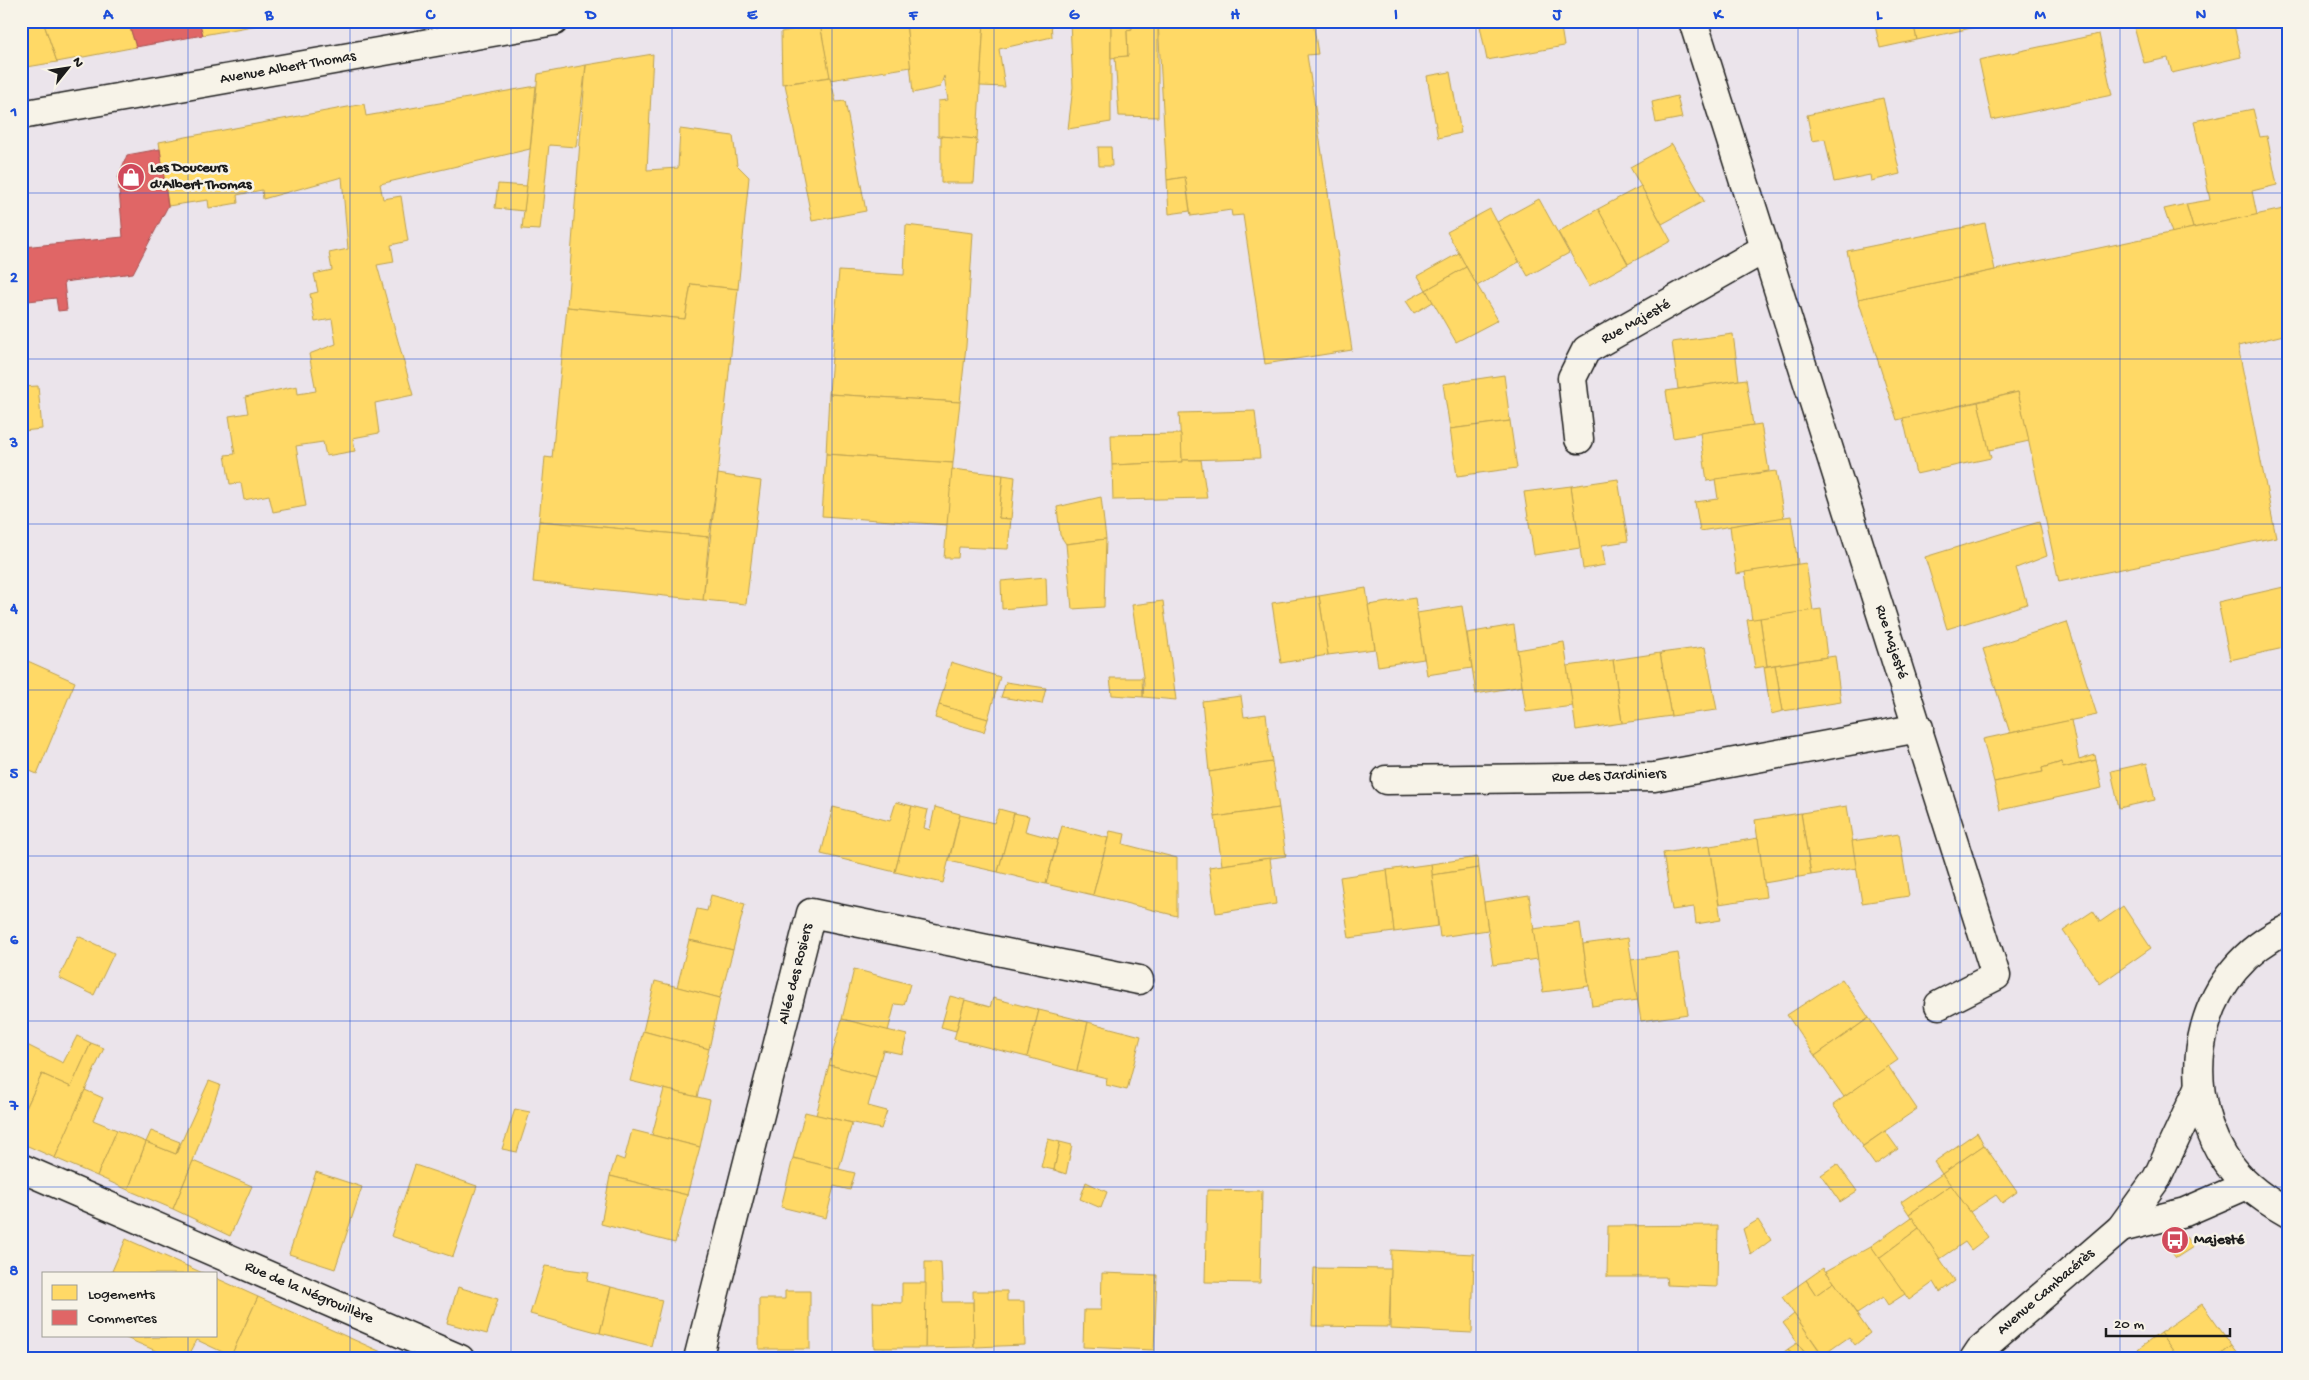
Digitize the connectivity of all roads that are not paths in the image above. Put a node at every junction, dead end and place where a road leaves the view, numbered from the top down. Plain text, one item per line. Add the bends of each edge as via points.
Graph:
1 (554, 21) edge
2 (1693, 21) edge
3 (21, 115) edge
4 (1766, 248) junction
5 (1579, 439) dead end
6 (1919, 728) junction
7 (1386, 780) dead end
8 (2282, 930) edge
9 (1139, 980) dead end
10 (1939, 1005) dead end
11 (2199, 1088) junction
12 (21, 1168) edge
13 (2247, 1185) junction
14 (2288, 1213) edge
15 (2121, 1228) junction
16 (460, 1359) edge
17 (698, 1359) edge
18 (1974, 1359) edge

1 - 3 street, Avenue Albert Thomas
2 - 4 street, Rue Majesté
4 - 5 street, Rue Majesté via 1586,350 1572,378
4 - 6 street, Rue Majesté
6 - 7 street, Rue des Jardiniers via 1654,777
6 - 10 street, Rue Majesté via 1996,976
8 - 11 street via 2237,966 2213,1002 2200,1044
9 - 17 street, Allée des Rosiers via 811,913
11 - 13 street via 2207,1123 2223,1156
11 - 15 street, Avenue Cambacérès via 2157,1178
12 - 16 street, Rue de la Négrouillère
13 - 14 street
13 - 15 street, Avenue Cambacérès via 2184,1212
15 - 18 street, Avenue Cambacérès via 1980,1350

